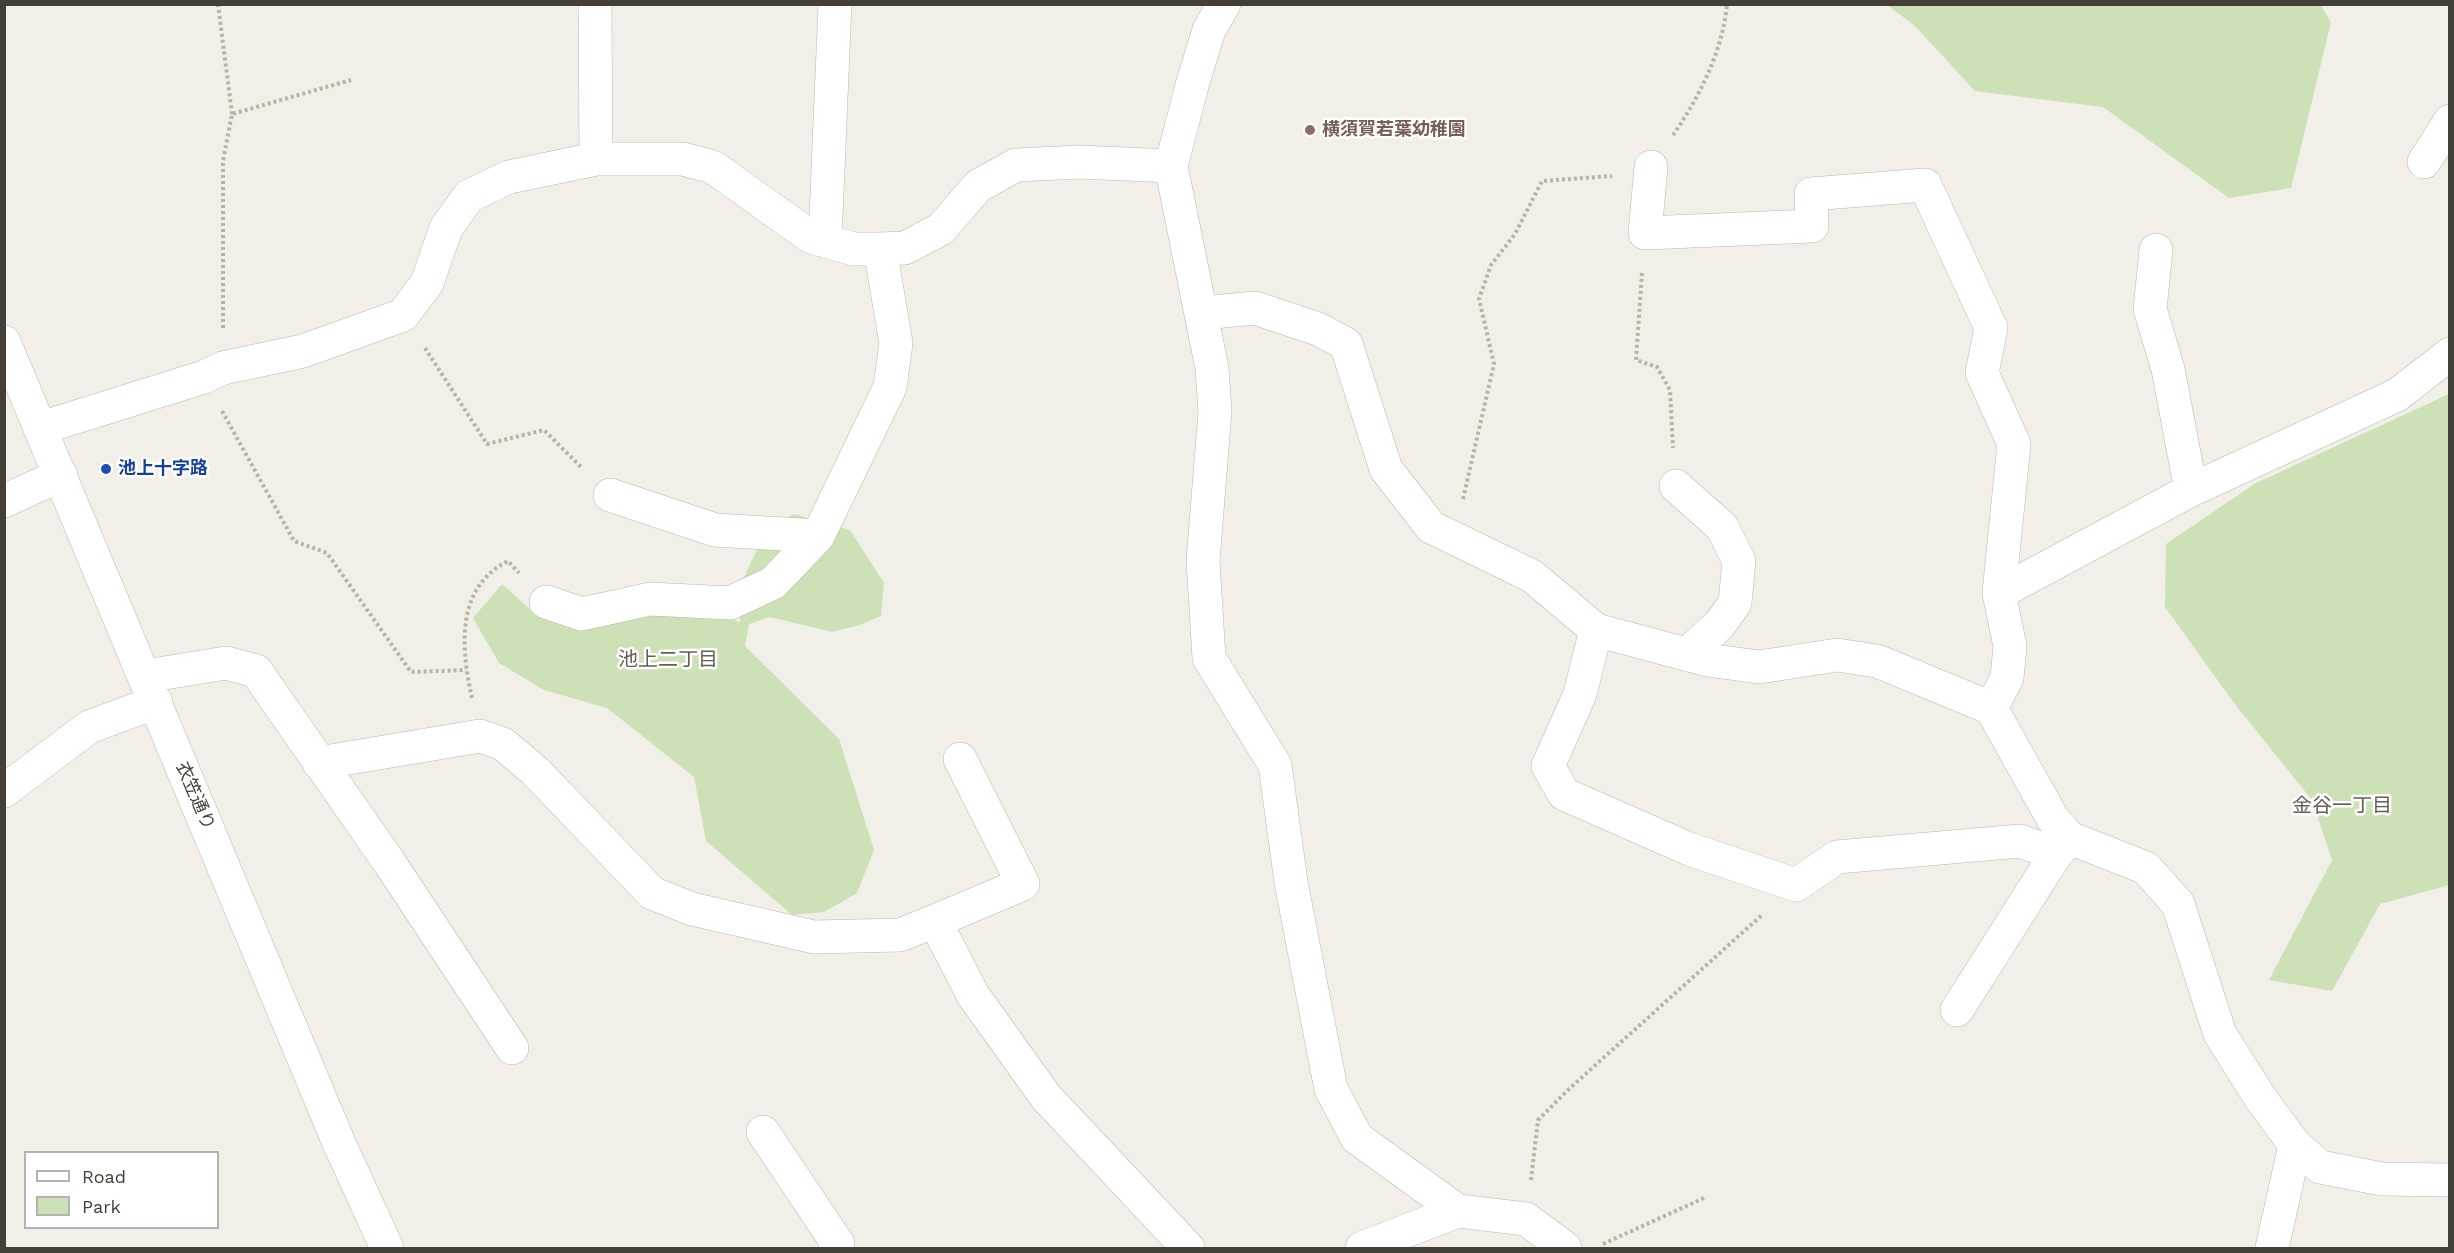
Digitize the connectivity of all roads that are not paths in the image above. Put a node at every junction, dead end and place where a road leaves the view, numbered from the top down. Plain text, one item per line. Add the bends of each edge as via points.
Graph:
1 (595, 4) edge
2 (836, 4) edge
3 (1224, 4) edge
4 (2450, 121) edge
5 (596, 159) junction
6 (2424, 162) dead end
7 (1171, 166) junction
8 (1651, 167) road end
9 (825, 241) junction
10 (880, 249) junction
11 (2156, 250) dead end
12 (1203, 313) junction
13 (4, 342) edge
14 (2450, 354) edge
15 (41, 428) junction
16 (61, 475) junction
17 (1676, 486) road end
18 (2191, 490) junction
19 (610, 495) road end
20 (4, 501) edge
21 (818, 536) junction
22 (1999, 594) junction
23 (546, 602) road end
24 (1596, 630) junction
25 (1687, 654) junction
26 (151, 689) junction
27 (1991, 708) junction
28 (960, 759) dead end
29 (319, 763) junction
30 (4, 791) edge
31 (2063, 846) junction
32 (935, 921) junction
33 (1957, 1010) dead end
34 (512, 1048) dead end
35 (763, 1132) dead end
36 (2295, 1145) junction
37 (2450, 1180) edge
38 (1458, 1211) junction
39 (387, 1248) edge
40 (835, 1248) edge
41 (1188, 1248) edge
42 (1362, 1248) edge
43 (1565, 1248) edge
44 (2272, 1248) edge

1 - 5 street
2 - 9 street
3 - 7 street via 1209,30
4 - 6 street
5 - 9 street via 683,159 713,167 810,237
5 - 15 street via 509,177 469,196 446,228 427,284 403,315 303,351 213,372
7 - 10 street via 1079,162 1016,165 978,186 941,229 905,248
7 - 12 street
8 - 22 street via 1645,233 1812,226 1811,194 1925,186 1991,328 1982,373 2013,444
9 - 10 street via 854,249
10 - 21 street via 896,343 890,387
11 - 18 street via 2150,309 2168,369
12 - 24 street via 1255,308 1318,329 1346,344 1386,469 1431,527 1532,576
12 - 38 street via 1215,411 1203,561 1209,658 1275,765 1292,882 1331,1089 1358,1138
13 - 15 street, 衣笠通り
14 - 18 street via 2397,395
15 - 16 street, 衣笠通り
16 - 20 street
16 - 26 street, 衣笠通り
17 - 25 street via 1722,527 1739,561 1735,603 1720,624
18 - 22 street
19 - 21 street via 715,530
21 - 23 street via 773,582 730,603 650,599 582,614
22 - 27 street via 2010,646 2007,678
24 - 25 street
24 - 31 street via 1580,694 1548,766 1564,794 1689,849 1796,885 1837,857 2020,841
25 - 27 street via 1759,667 1837,655 1877,662
26 - 29 street via 226,663 256,671
26 - 30 street via 89,727
26 - 39 street, 衣笠通り via 339,1143
27 - 31 street via 2053,819
28 - 32 street via 1023,884
29 - 32 street via 480,736 504,744 535,771 652,893 692,909 813,937 900,935
29 - 34 street
31 - 33 street
31 - 36 street via 2146,868 2178,904 2220,1034
32 - 41 street via 973,995 1046,1096
35 - 40 street via 837,1244
36 - 37 street via 2320,1167 2382,1179
36 - 44 street
38 - 42 street
38 - 43 street via 1526,1219

